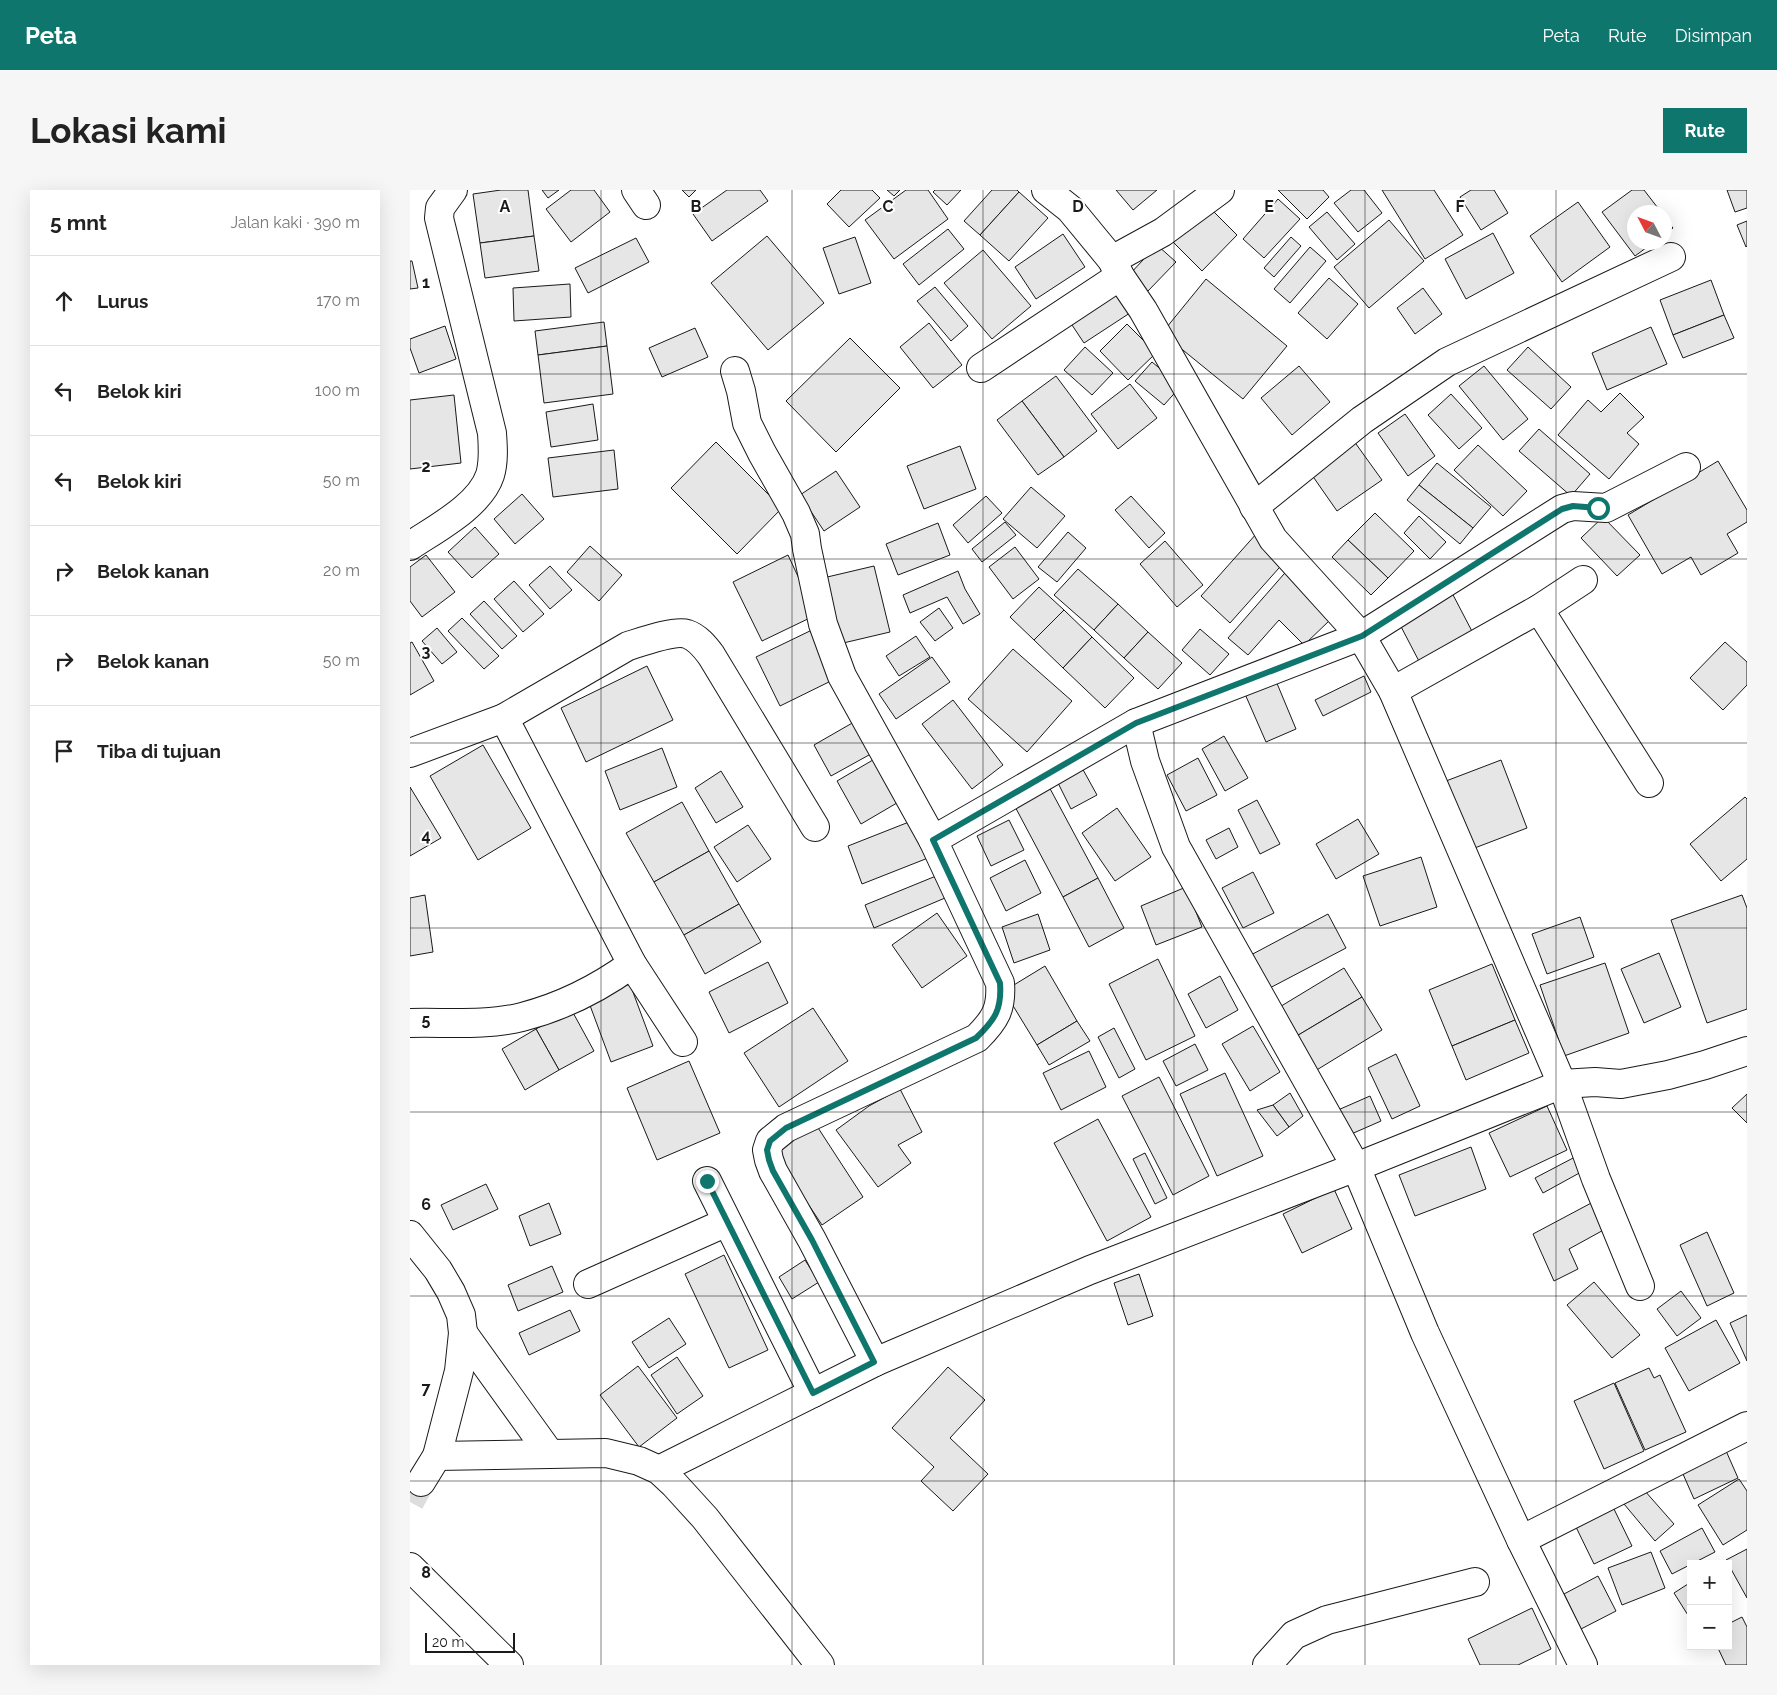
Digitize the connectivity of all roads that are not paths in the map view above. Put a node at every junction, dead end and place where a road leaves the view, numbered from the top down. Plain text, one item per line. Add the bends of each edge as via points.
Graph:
1 (453, 190) edge
2 (1046, 190) edge
3 (1220, 190) edge
4 (1670, 258) dead end
5 (1116, 268) junction
6 (981, 368) dead end
7 (735, 371) dead end
8 (1686, 466) dead end
9 (1254, 507) junction
10 (410, 546) edge
11 (1582, 580) dead end
12 (1539, 608) junction
13 (1362, 636) junction
14 (1393, 691) junction
15 (504, 718) junction
16 (1136, 723) junction
17 (410, 753) edge
18 (1649, 783) dead end
19 (816, 827) dead end
20 (933, 840) junction
21 (632, 964) junction
22 (410, 1023) edge
23 (683, 1042) dead end
24 (1747, 1051) edge
25 (1562, 1084) junction
26 (1356, 1167) junction
27 (707, 1181) dead end
28 (727, 1222) junction
29 (410, 1235) edge
30 (588, 1284) dead end
31 (1640, 1286) dead end
32 (464, 1333) junction
33 (874, 1362) junction
34 (813, 1393) junction
35 (1747, 1426) edge
36 (550, 1454) junction
37 (437, 1456) junction
38 (659, 1470) junction
39 (422, 1482) tunnel mouth
40 (1521, 1540) junction
41 (410, 1567) edge
42 (1475, 1582) dead end
43 (509, 1665) edge
44 (820, 1665) edge
45 (1267, 1665) edge
46 (1583, 1665) edge

1 - 10 main road via 440,208 439,218 492,433 493,452 490,476 482,491 464,510
2 - 5 main road via 1070,209
3 - 5 main road
4 - 9 main road via 1447,362 1362,420
5 - 6 main road
5 - 9 main road
7 - 20 main road via 747,423 805,534 823,624 842,676
8 - 13 main road via 1606,508 1573,506 1562,509
9 - 13 main road via 1273,539
11 - 12 main road
12 - 14 main road
12 - 18 main road
13 - 14 main road
13 - 16 main road
14 - 25 main road
15 - 17 main road
15 - 19 main road via 628,646 679,633 688,634 711,655
15 - 21 main road
16 - 20 main road
16 - 26 main road via 1145,761 1176,847
20 - 33 main road via 1000,983 997,1013 976,1038 786,1128 770,1141 767,1150 773,1171
21 - 22 main road via 568,1001 520,1018
21 - 23 main road
24 - 25 main road via 1668,1075 1622,1084
25 - 26 main road
25 - 31 main road via 1596,1179
26 - 33 main road via 1090,1270
26 - 40 main road via 1425,1333
27 - 28 main road
28 - 30 main road
28 - 34 main road
29 - 32 main road via 451,1292 461,1315
32 - 36 main road
32 - 37 main road via 459,1371
33 - 34 main road
34 - 38 main road
35 - 40 main road
36 - 37 main road
36 - 38 main road via 606,1453 639,1460
37 - 39 main road
38 - 44 main road via 705,1518
40 - 46 main road
41 - 43 main road
42 - 45 main road via 1327,1620 1294,1634

